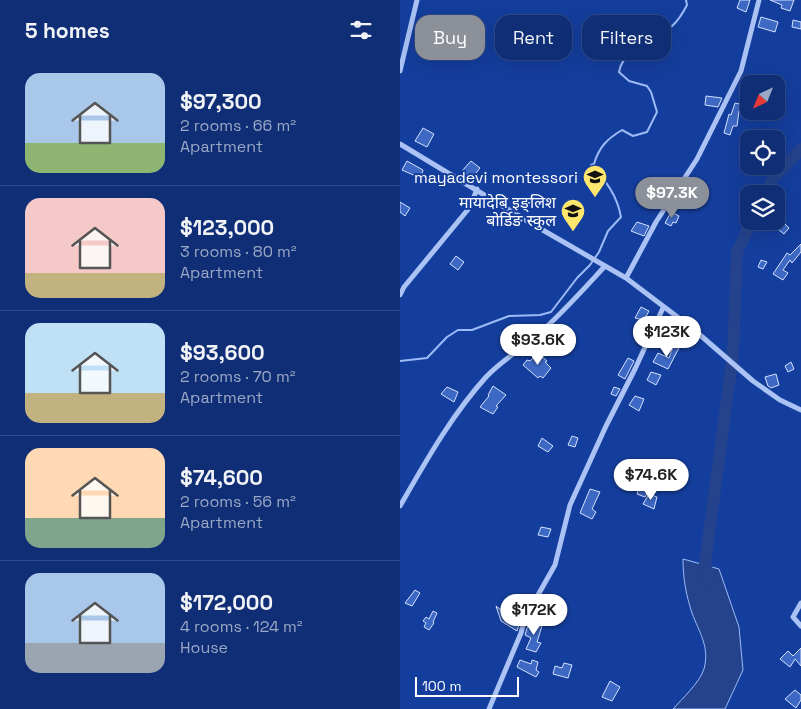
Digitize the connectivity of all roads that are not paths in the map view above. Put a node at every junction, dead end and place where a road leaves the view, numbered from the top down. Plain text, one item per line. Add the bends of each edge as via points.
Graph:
1 (417, 0) edge
2 (759, 0) edge
3 (400, 70) edge
4 (400, 144) edge
5 (477, 189) junction
6 (605, 266) junction
7 (626, 278) junction
8 (400, 295) edge
9 (663, 308) junction
10 (801, 410) edge
11 (400, 506) edge
12 (801, 603) edge
13 (801, 626) edge
14 (489, 709) edge

1 - 3 street
2 - 7 street via 741,71 696,159 656,222
4 - 5 street
5 - 6 street
5 - 8 street via 470,207
6 - 7 street
6 - 11 street via 561,314 487,376 457,413
7 - 9 street
9 - 10 street via 692,328 747,376 780,400
9 - 14 street via 570,505 555,565 525,618
12 - 13 street via 794,617

